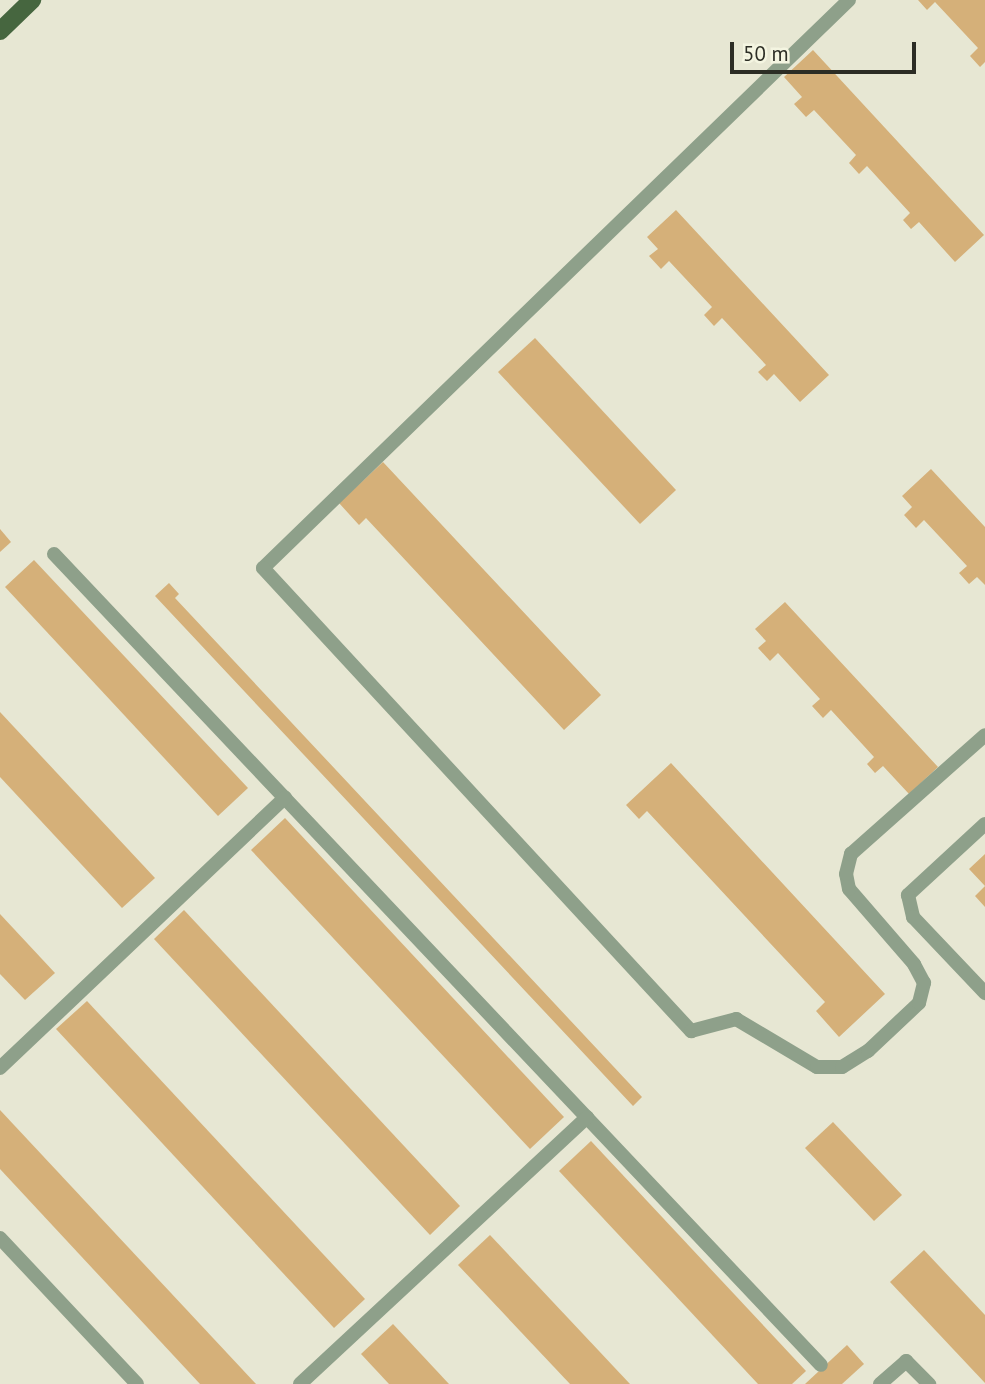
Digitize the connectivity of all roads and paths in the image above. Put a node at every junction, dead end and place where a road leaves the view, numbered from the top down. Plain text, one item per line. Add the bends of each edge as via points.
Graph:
1 (32, 0) edge
2 (849, 0) edge
3 (0, 31) edge
4 (54, 554) dead end
5 (985, 735) edge
6 (285, 797) junction
7 (985, 824) edge
8 (985, 993) edge
9 (0, 1068) edge
10 (587, 1117) junction
11 (0, 1238) edge
12 (821, 1365) dead end
13 (137, 1384) edge
14 (300, 1384) edge
15 (880, 1384) edge
16 (929, 1384) edge

1 - 3 main road
2 - 5 lane via 263,568 691,1031 736,1018 817,1067 842,1068 868,1051 919,1003 923,983 914,964 849,889 846,874 851,854
4 - 6 lane
6 - 9 lane
6 - 10 lane
7 - 8 lane via 908,895 913,917
10 - 12 lane
10 - 14 lane
11 - 13 lane
15 - 16 lane via 906,1361

